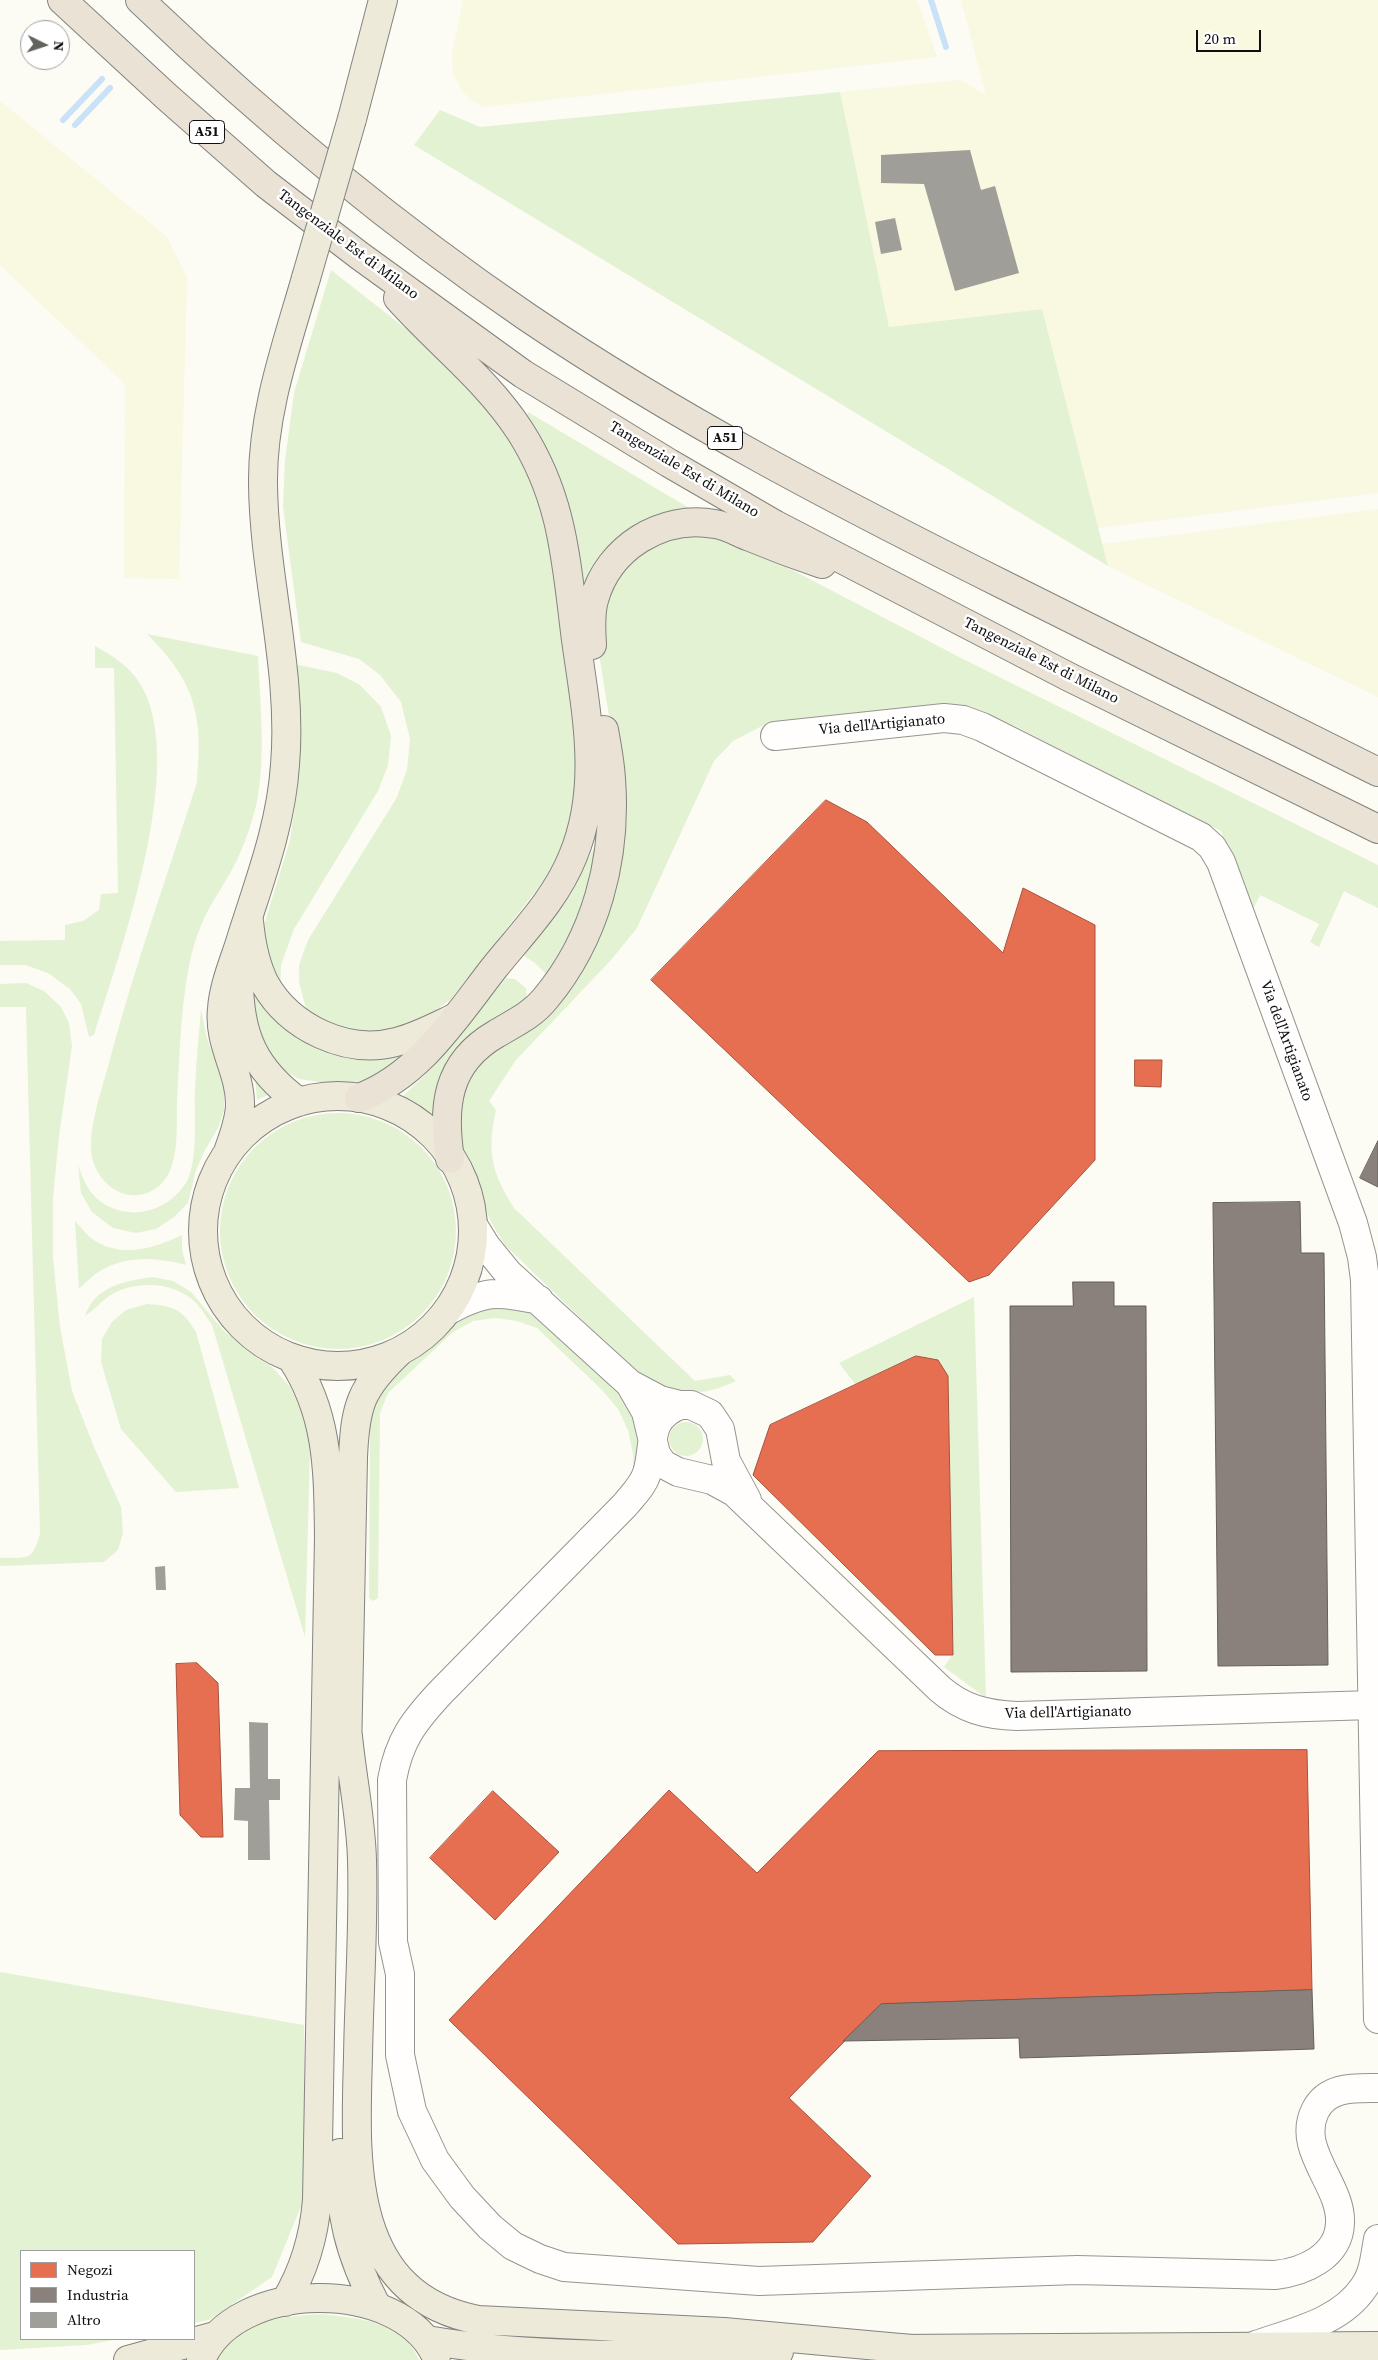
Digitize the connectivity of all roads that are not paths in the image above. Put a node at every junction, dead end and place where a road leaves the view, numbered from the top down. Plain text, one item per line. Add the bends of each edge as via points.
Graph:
1 (62, 0) edge
2 (140, 0) edge
3 (383, 0) edge
4 (360, 256) junction
5 (924, 600) junction
6 (775, 736) dead end
7 (1378, 772) edge
8 (1378, 829) edge
9 (249, 913) junction
10 (239, 944) junction
11 (456, 1017) junction
12 (358, 1098) junction
13 (299, 1102) junction
14 (228, 1152) junction
15 (450, 1159) junction
16 (473, 1225) junction
17 (541, 1301) junction
18 (447, 1311) junction
19 (399, 1352) junction
20 (292, 1359) junction
21 (630, 1384) junction
22 (680, 1405) junction
23 (653, 1437) junction
24 (721, 1441) junction
25 (685, 1473) junction
26 (625, 1505) junction
27 (753, 1509) junction
28 (1372, 1705) junction
29 (348, 1736) junction
30 (1378, 2019) edge
31 (1378, 2088) edge
32 (1378, 2239) edge
33 (285, 2302) junction
34 (377, 2307) junction
35 (215, 2336) junction
36 (1253, 2346) junction
37 (1378, 2346) edge
38 (911, 2349) junction
39 (432, 2350) edge
40 (128, 2360) edge
41 (201, 2360) edge

1 - 4 highway, Tangenziale Est di Milano / A51 via 266,184
2 - 7 highway, A51 via 233,88 386,216 593,360 842,504
3 - 9 main road, bridge via 278,378 265,446 264,506 286,721 283,785 277,824
4 - 5 highway, Tangenziale Est di Milano / A51 via 523,374 776,525
4 - 11 highway via 416,318 489,388 519,430 541,471 557,513 564,538 572,599 590,761 586,818 573,856 552,895
5 - 8 highway, Tangenziale Est di Milano / A51 via 1069,677
5 - 15 highway via 714,524 684,522 660,529 634,542 610,565 594,598 592,616 593,658 611,778 610,849 602,887 582,946 546,999 525,1018 478,1046 455,1076 448,1099 446,1124
6 - 28 street, Via dell'Artigianato via 944,718 963,720 1200,837 1216,852 1353,1224 1362,1257
9 - 10 main road
9 - 11 main road via 254,955 265,983 288,1012 320,1034 350,1043 382,1044 427,1032
10 - 13 main road via 239,1003 246,1037 262,1067
10 - 14 main road via 222,1015 224,1042 235,1074 240,1105
11 - 12 highway via 404,1073 386,1086
12 - 13 main road via 331,1096
12 - 15 main road via 406,1112 432,1134
13 - 14 main road via 264,1118
14 - 20 main road via 209,1189 204,1215 204,1251 210,1276 219,1297 246,1330 272,1350
15 - 16 main road via 468,1195
16 - 17 street via 501,1266
16 - 18 main road via 468,1267
17 - 18 street via 510,1294 490,1294 471,1298
17 - 21 street
18 - 19 main road via 427,1334
19 - 20 main road via 352,1366 326,1366
19 - 29 main road via 371,1381 359,1407 356,1426
20 - 33 main road via 307,1384 320,1421 329,1537 317,2200 308,2253
21 - 22 street via 650,1396
21 - 23 street via 642,1403
22 - 23 street via 661,1417
22 - 24 street via 691,1405 710,1414 720,1430
23 - 25 street via 656,1454 663,1464
23 - 26 street via 644,1480
24 - 25 street via 719,1451 708,1466
24 - 27 street via 733,1477
25 - 26 street via 657,1484
25 - 27 street via 723,1485
26 - 31 street via 413,1723 396,1758 392,1780 393,1942 400,1974 400,2055 412,2111 435,2160 462,2197 513,2246 564,2267 758,2281 1077,2270 1292,2273 1310,2266 1325,2254 1335,2241 1340,2223 1331,2187 1310,2138 1310,2120 1318,2106 1336,2091
27 - 28 street, Via dell'Artigianato via 940,1689 969,1708 1017,1716
28 - 30 street, Via dell'Artigianato
29 - 34 main road via 341,2187 349,2244
29 - 38 main road via 362,1859 356,2114 359,2177 368,2225 381,2251 404,2283 431,2304 478,2320 724,2332
32 - 36 street via 1369,2278 1352,2301 1312,2325
33 - 34 main road via 323,2299
33 - 35 main road via 247,2313
34 - 39 main road via 406,2321
35 - 40 main road
35 - 41 main road
36 - 37 main road
36 - 38 main road
38 - 39 main road via 691,2354

